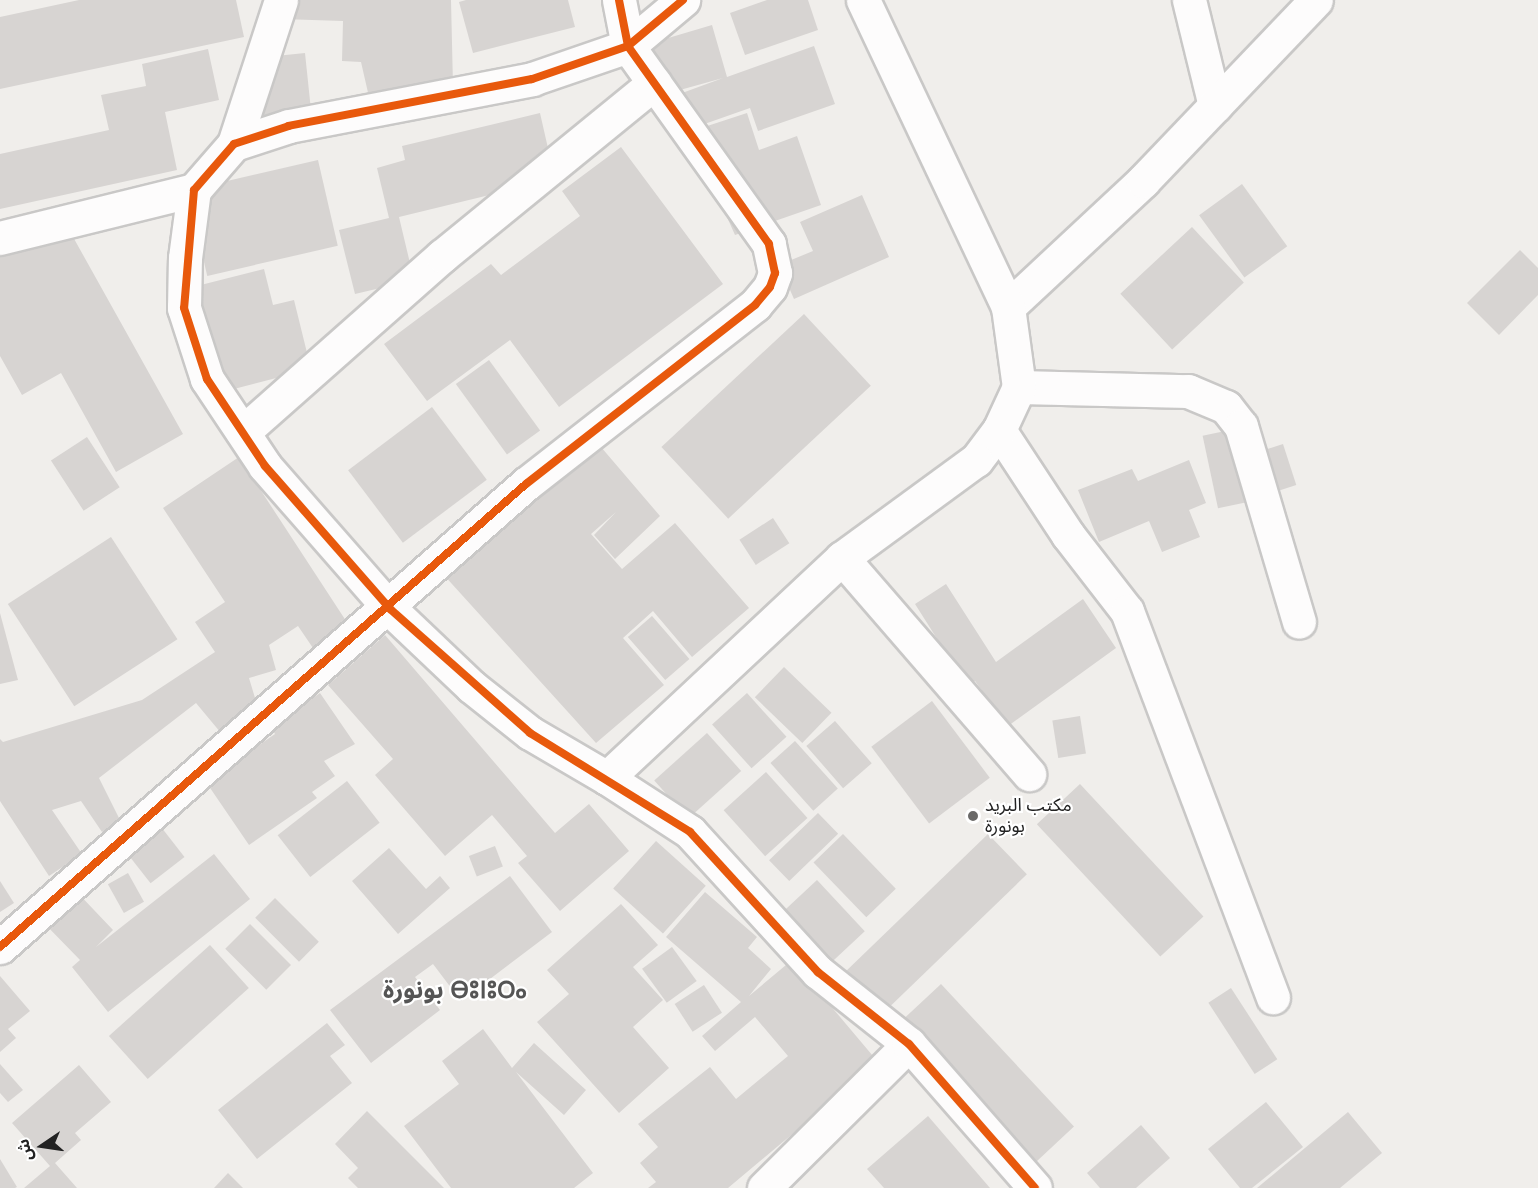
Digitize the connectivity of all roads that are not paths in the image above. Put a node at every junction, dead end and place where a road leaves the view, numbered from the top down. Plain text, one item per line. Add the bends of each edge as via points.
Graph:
1 (281, 0) edge
2 (619, 0) edge
3 (682, 0) edge
4 (863, 0) edge
5 (1189, 0) edge
6 (1316, 0) edge
7 (628, 46) junction
8 (654, 83) junction
9 (1215, 106) junction
10 (234, 144) junction
11 (194, 190) junction
12 (0, 238) edge
13 (1008, 307) junction
14 (1019, 387) junction
15 (999, 430) junction
16 (243, 432) junction
17 (842, 558) junction
18 (390, 609) junction
19 (1299, 622) dead end
20 (1029, 774) dead end
21 (607, 778) junction
22 (0, 947) edge
23 (1273, 997) dead end
24 (909, 1044) junction
25 (764, 1188) edge
26 (1035, 1188) edge

1 - 10 street
2 - 7 street
3 - 7 street
4 - 13 street
5 - 9 street
6 - 9 street
7 - 8 street
7 - 10 street via 532,79 289,126
8 - 16 street via 442,256
8 - 18 street via 769,244 775,273 770,287 755,305 526,484
9 - 13 street
10 - 11 street
11 - 12 street
11 - 16 street via 184,308 207,378
13 - 14 street
14 - 15 street
14 - 19 street via 1188,391 1226,407 1241,426
15 - 17 street via 976,460
15 - 23 street via 1068,535 1127,611
16 - 18 street via 266,466
17 - 20 street
17 - 21 street
18 - 21 street via 530,733
18 - 22 street
21 - 24 street via 690,832 818,972
24 - 25 street
24 - 26 street

